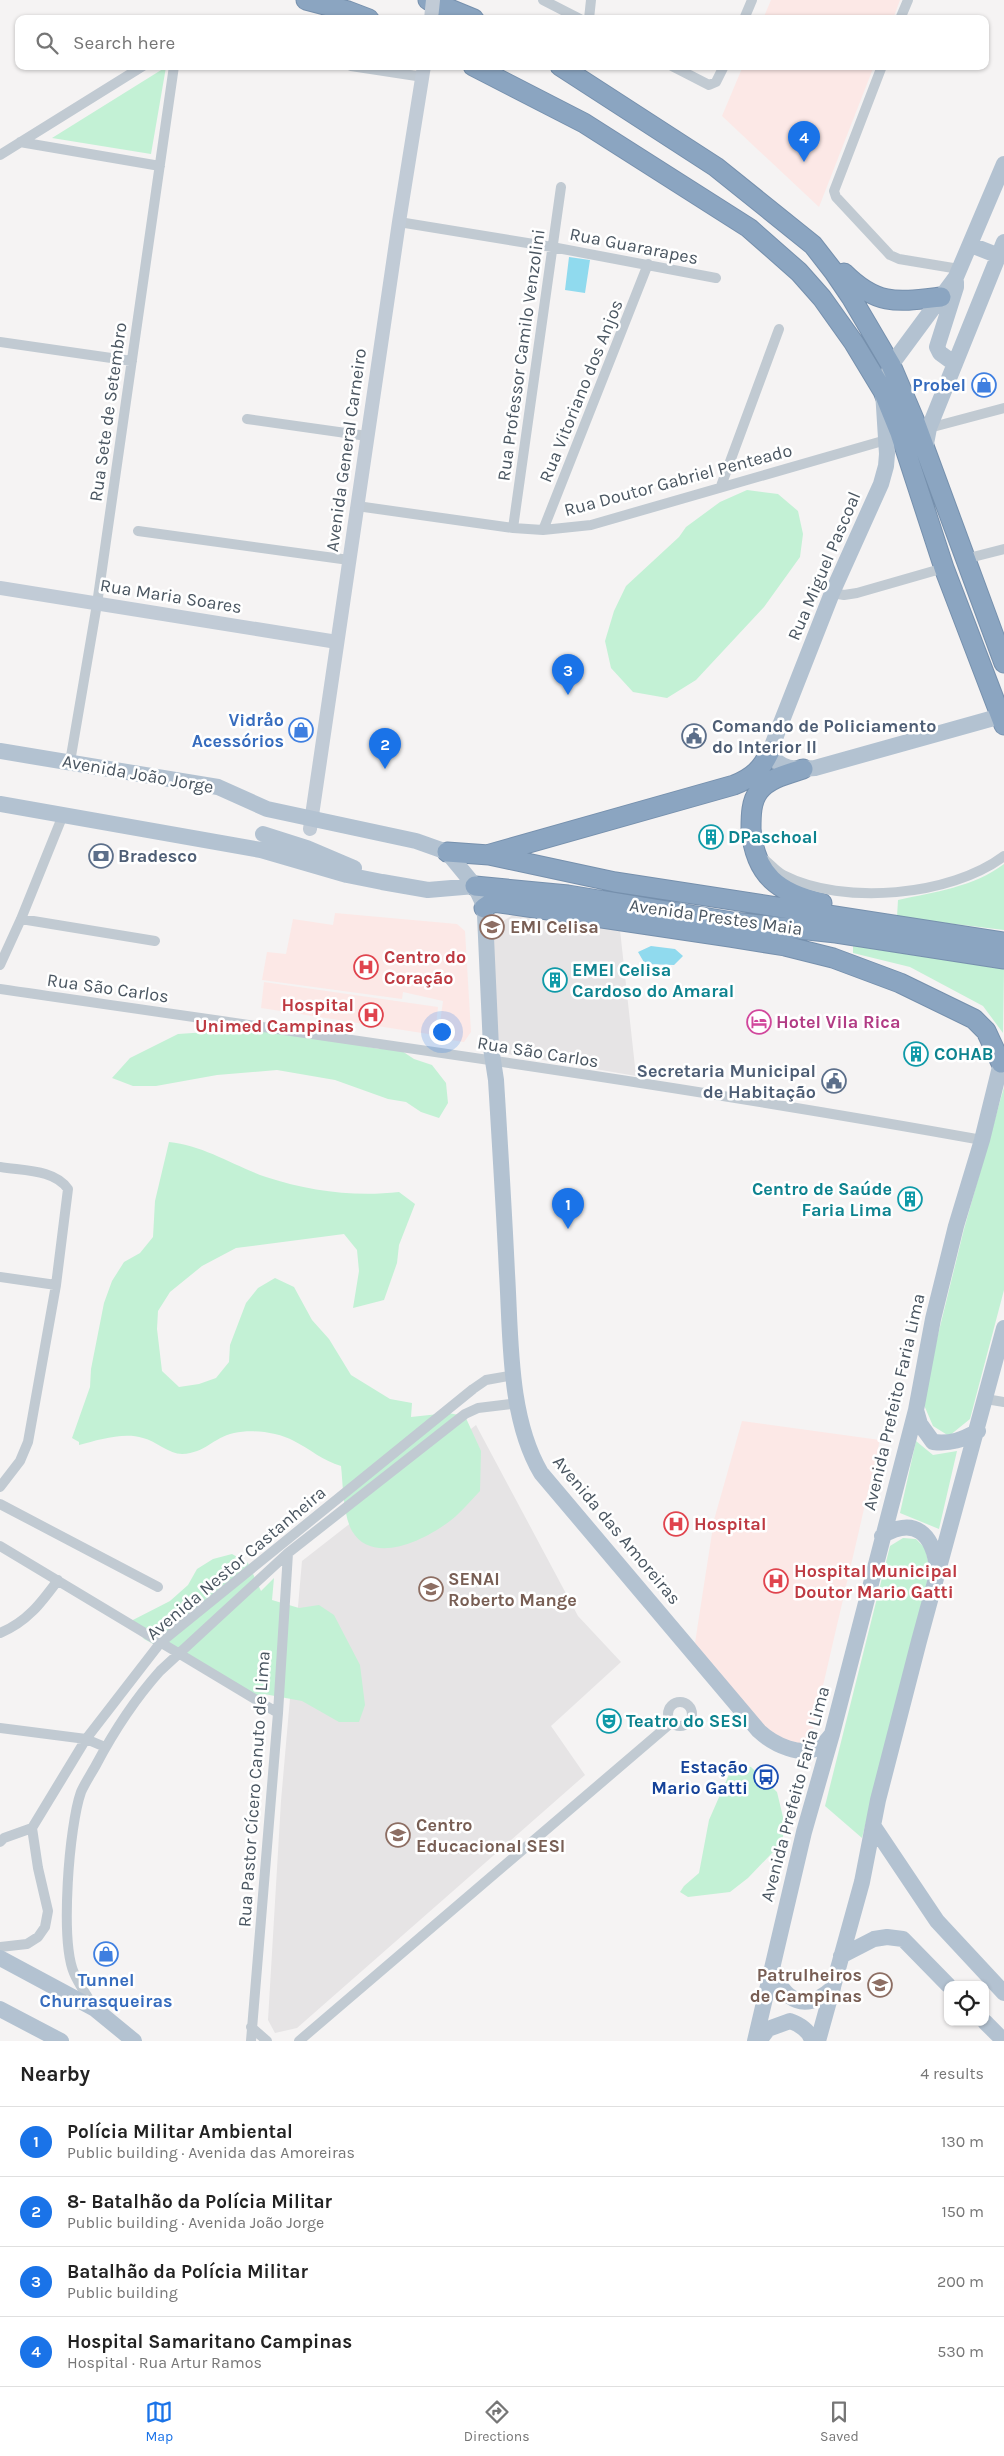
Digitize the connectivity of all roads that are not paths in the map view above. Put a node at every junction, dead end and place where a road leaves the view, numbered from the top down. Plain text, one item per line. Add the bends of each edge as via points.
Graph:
1 (306, 0) edge
2 (428, 0) edge
3 (433, 0) edge
4 (543, 0) edge
5 (591, 0) edge
6 (752, 0) edge
7 (908, 0) edge
8 (360, 15) edge
9 (431, 15) edge
10 (464, 15) edge
11 (572, 15) edge
12 (589, 15) edge
13 (746, 15) edge
14 (902, 15) edge
15 (137, 70) edge
16 (173, 70) edge
17 (409, 70) edge
18 (481, 70) edge
19 (566, 70) edge
20 (680, 70) edge
21 (722, 70) edge
22 (880, 70) edge
23 (424, 71) edge
24 (20, 142) junction
25 (0, 155) edge
26 (1004, 164) edge
27 (160, 166) junction
28 (561, 187) dead end
29 (399, 222) junction
30 (813, 245) junction
31 (971, 245) junction
32 (552, 247) junction
33 (1001, 249) edge
34 (648, 264) junction
35 (958, 273) junction
36 (716, 278) dead end
37 (941, 297) junction
38 (779, 329) dead end
39 (0, 342) edge
40 (132, 361) junction
41 (955, 364) junction
42 (891, 365) junction
43 (884, 391) junction
44 (1004, 408) edge
45 (247, 419) dead end
46 (929, 428) junction
47 (367, 436) junction
48 (886, 440) junction
49 (925, 449) junction
50 (722, 486) junction
51 (357, 506) junction
52 (513, 528) junction
53 (543, 530) junction
54 (138, 531) dead end
55 (1004, 550) edge
56 (349, 560) junction
57 (965, 560) junction
58 (944, 568) junction
59 (0, 588) edge
60 (832, 593) junction
61 (98, 604) junction
62 (337, 642) junction
63 (1004, 663) edge
64 (1003, 721) edge
65 (0, 751) edge
66 (770, 751) junction
67 (70, 762) junction
68 (803, 769) junction
69 (218, 787) junction
70 (713, 789) junction
71 (182, 793) dead end
72 (0, 804) edge
73 (63, 814) junction
74 (751, 818) junction
75 (311, 823) junction
76 (263, 834) dead end
77 (753, 850) junction
78 (447, 852) junction
79 (488, 855) junction
80 (1004, 856) edge
81 (382, 882) junction
82 (475, 886) junction
83 (484, 908) junction
84 (21, 919) junction
85 (889, 924) junction
86 (155, 941) dead end
87 (999, 950) edge
88 (0, 965) edge
89 (0, 989) edge
90 (1002, 1056) edge
91 (493, 1061) junction
92 (982, 1140) junction
93 (0, 1167) edge
94 (0, 1277) edge
95 (56, 1285) junction
96 (1004, 1328) edge
97 (514, 1375) junction
98 (986, 1399) junction
99 (1004, 1402) edge
100 (519, 1403) junction
101 (916, 1410) junction
102 (978, 1431) junction
103 (0, 1487) edge
104 (0, 1504) edge
105 (882, 1536) junction
106 (0, 1546) edge
107 (288, 1553) junction
108 (937, 1572) junction
109 (58, 1580) junction
110 (158, 1587) dead end
111 (0, 1633) edge
112 (161, 1642) junction
113 (179, 1654) junction
114 (278, 1713) junction
115 (671, 1723) dead end
116 (0, 1728) edge
117 (832, 1734) junction
118 (86, 1739) junction
119 (105, 1747) junction
120 (874, 1827) junction
121 (32, 1828) junction
122 (0, 1842) edge
123 (0, 1947) edge
124 (842, 1956) junction
125 (0, 1958) edge
126 (772, 1969) junction
127 (944, 1981) edge
128 (833, 1988) junction
129 (1004, 1993) edge
130 (0, 2008) edge
131 (95, 2009) junction
132 (989, 2026) edge
133 (251, 2028) junction
134 (132, 2040) edge
135 (60, 2041) edge
136 (251, 2041) edge
137 (266, 2041) edge
138 (299, 2041) edge
139 (755, 2041) edge
140 (759, 2041) edge
141 (812, 2041) edge
142 (818, 2041) edge
143 (1004, 2041) edge

1 - 8 highway
2 - 10 highway
3 - 9 main road, bridge
4 - 11 street
5 - 12 street
6 - 13 street
7 - 14 street
15 - 24 street
16 - 27 street, Rua Sete de Setembro
17 - 23 street
18 - 43 highway via 584,123 749,228 798,272 842,323
19 - 30 highway via 716,167
20 - 21 street via 713,85
22 - 35 street via 834,191 836,197 890,255
23 - 29 main road, Avenida General Carneiro
24 - 25 street
24 - 27 street
26 - 31 main road
27 - 40 street, Rua Sete de Setembro
28 - 32 street, Rua Professor Camilo Venzolini
29 - 32 street, Rua Guararapes
29 - 47 main road, Avenida General Carneiro
30 - 37 highway via 823,249 860,289 873,296 908,301
30 - 42 highway via 851,297
31 - 33 main road
31 - 35 main road
32 - 34 street, Rua Guararapes
32 - 52 street, Rua Professor Camilo Venzolini
33 - 41 main road
34 - 36 street, Rua Guararapes
34 - 53 street, Rua Vitoriano dos Anjos
35 - 37 main road
35 - 41 main road via 937,347
37 - 42 main road
38 - 50 street
39 - 40 street
40 - 61 street, Rua Sete de Setembro
41 - 46 main road
42 - 43 main road, Rua Miguel Pascoal
42 - 49 highway
43 - 48 main road, Rua Miguel Pascoal
43 - 58 highway
44 - 46 street
45 - 47 street
46 - 49 main road
47 - 51 main road, Avenida General Carneiro
48 - 50 street, Rua Doutor Gabriel Penteado
48 - 60 main road, Rua Miguel Pascoal via 886,466 881,484
49 - 57 highway
50 - 53 street, Rua Doutor Gabriel Penteado via 591,525
51 - 52 street, Rua Doutor Gabriel Penteado
51 - 56 main road, Avenida General Carneiro
52 - 53 street, Rua Doutor Gabriel Penteado
54 - 56 street
55 - 57 street
56 - 62 main road, Avenida General Carneiro
57 - 63 highway
58 - 60 street via 844,595
58 - 64 highway
59 - 61 main road, Rua Maria Soares
60 - 66 main road, Rua Miguel Pascoal
61 - 62 main road, Rua Maria Soares
61 - 67 street, Rua Sete de Setembro
62 - 75 main road, Avenida General Carneiro
64 - 68 main road
65 - 67 main road, Avenida João Jorge
66 - 68 main road via 779,764
66 - 70 highway via 760,770 745,781
67 - 69 main road, Avenida João Jorge
68 - 74 highway via 776,778 760,790 752,806
69 - 71 main road
69 - 75 main road, Avenida João Jorge via 267,809
70 - 74 highway via 734,796
70 - 79 highway
72 - 73 main road
73 - 81 main road via 261,850
73 - 84 street
74 - 77 highway
75 - 78 main road, Avenida João Jorge via 416,841
76 - 81 main road via 307,848
77 - 80 street via 781,874 792,879 864,894 890,894 947,882 990,867
77 - 85 highway via 765,873 786,890 819,902 872,914
78 - 79 highway, Avenida João Jorge
78 - 82 main road
79 - 85 highway, Avenida Prestes Maia via 615,882
81 - 82 main road, Avenida Prestes Maia via 428,890
82 - 83 main road
82 - 87 highway, Avenida Prestes Maia via 568,896 733,922
83 - 90 highway via 493,902 785,946 833,958 900,983 974,1019
83 - 91 main road
84 - 86 street
84 - 88 street
85 - 87 highway, Avenida Prestes Maia
89 - 91 street, Rua São Carlos
90 - 92 main road, Avenida Prefeito Faria Lima
91 - 92 street, Rua São Carlos
91 - 97 main road, Avenida das Amoreiras
92 - 101 main road, Avenida Prefeito Faria Lima via 933,1319
93 - 95 street via 52,1175 64,1182 68,1189
94 - 95 street
95 - 103 street via 28,1442 20,1461
96 - 98 main road
97 - 100 main road, Avenida das Amoreiras
97 - 112 street, Avenida Nestor Castanheira via 490,1378 473,1389
98 - 99 street
98 - 102 main road
100 - 107 street, Avenida Nestor Castanheira via 471,1410
100 - 117 main road, Avenida das Amoreiras via 523,1436 541,1473 759,1731 780,1745 807,1750 821,1746
101 - 102 main road via 920,1424 933,1442 948,1444
101 - 105 main road, Avenida Prefeito Faria Lima
102 - 108 main road
104 - 110 street
105 - 108 main road via 892,1530 922,1530 930,1539
105 - 117 main road, Avenida Prefeito Faria Lima
106 - 109 street
107 - 113 street, Avenida Nestor Castanheira
107 - 114 street, Rua Pastor Cícero Canuto de Lima
108 - 120 main road via 878,1800
109 - 111 street via 37,1609
109 - 112 street
112 - 113 street
112 - 118 street, Avenida Nestor Castanheira
113 - 114 street
113 - 119 street, Avenida Nestor Castanheira via 141,1692
114 - 133 street, Rua Pastor Cícero Canuto de Lima
115 - 138 street
116 - 118 street
117 - 126 main road, Avenida Prefeito Faria Lima via 804,1832
118 - 119 street
118 - 121 street, Avenida Nestor Castanheira
119 - 131 street, Avenida Nestor Castanheira via 78,1804 66,1910 67,1940 74,1973
120 - 124 main road
120 - 129 main road via 937,1921
121 - 122 street
121 - 123 street via 48,1911 45,1927 27,1944
124 - 127 main road via 874,1939 903,1939
124 - 128 main road
125 - 131 main road
126 - 128 main road via 784,1991 798,2002 821,1999
126 - 139 main road, Avenida Prefeito Faria Lima
128 - 142 main road
130 - 135 main road
131 - 134 main road
132 - 143 main road
133 - 136 street, Rua Pastor Cícero Canuto de Lima
133 - 137 street
140 - 141 main road via 768,2030 790,2021 798,2023

